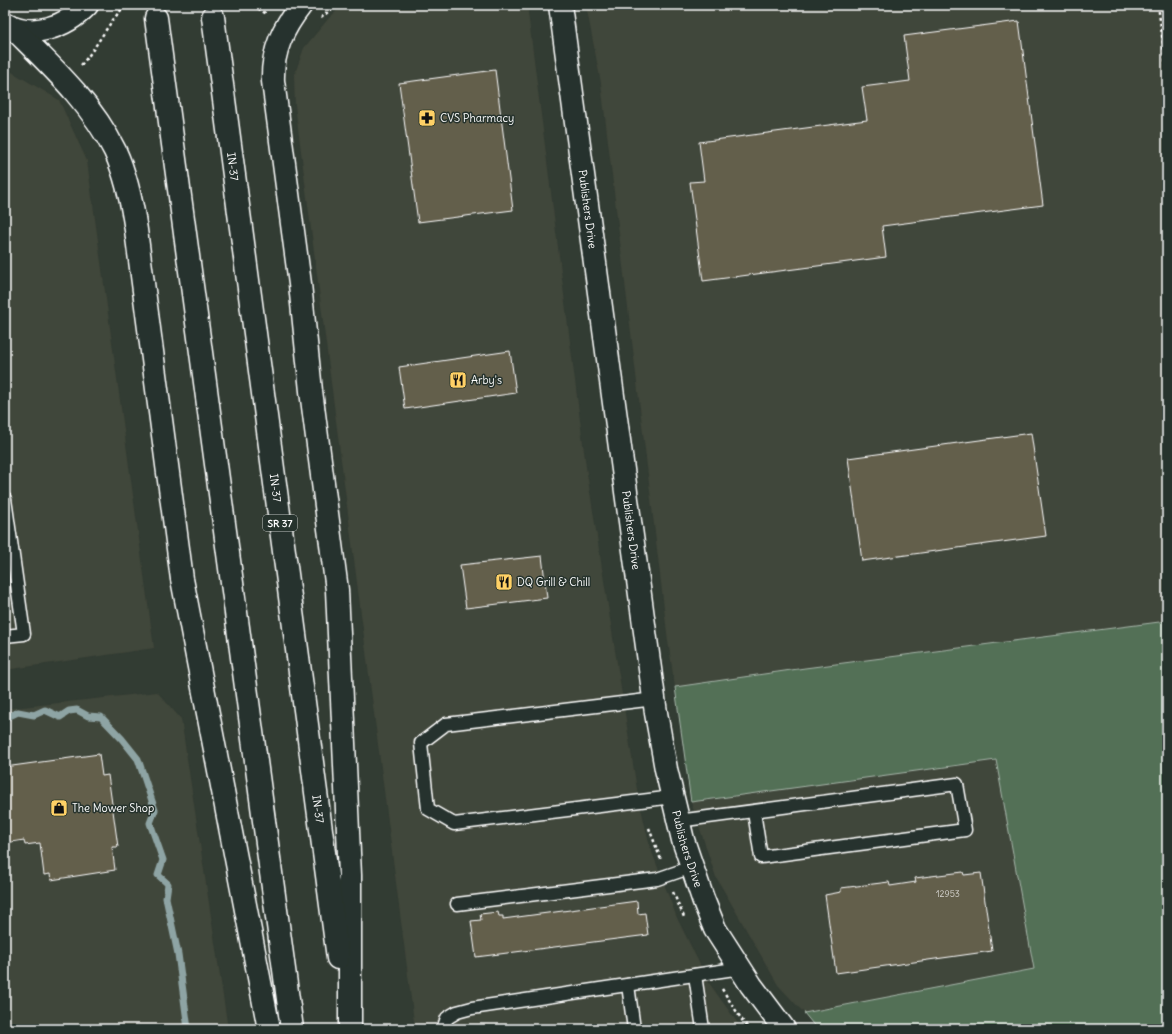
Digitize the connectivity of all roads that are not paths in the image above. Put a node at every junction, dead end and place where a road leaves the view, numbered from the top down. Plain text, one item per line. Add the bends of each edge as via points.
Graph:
1 (87, 5) edge
2 (301, 5) edge
3 (560, 5) edge
4 (213, 17) dead end
5 (156, 18) dead end
6 (8, 25) edge
7 (5, 500) edge
8 (5, 636) edge
9 (654, 699) junction
10 (673, 797) junction
11 (754, 812) junction
12 (678, 821) junction
13 (692, 867) junction
14 (457, 904) dead end
15 (741, 968) junction
16 (695, 975) junction
17 (628, 985) junction
18 (269, 1029) edge
19 (292, 1029) edge
20 (349, 1029) edge
21 (443, 1029) edge
22 (634, 1029) edge
23 (704, 1029) edge
24 (784, 1029) edge

1 - 6 main road via 66,22 55,27 27,30
2 - 20 main road via 281,36 274,60 273,81 337,590 350,875
3 - 9 main road, Publishers Drive
4 - 20 main road, IN-37 / SR 37
5 - 19 main road
6 - 18 main road via 83,100 115,151 131,200 182,579
7 - 8 lane via 24,634
9 - 10 main road, Publishers Drive
9 - 10 lane via 446,724 421,743 428,809 454,824
10 - 12 main road, Publishers Drive
11 - 11 lane via 957,784 965,830 761,857
11 - 12 lane
12 - 13 main road, Publishers Drive
13 - 14 lane via 657,879
13 - 15 main road, Publishers Drive via 715,929
15 - 16 lane
15 - 24 main road, Publishers Drive
16 - 17 lane
16 - 23 lane
17 - 21 lane via 472,1008 447,1018
17 - 22 lane

